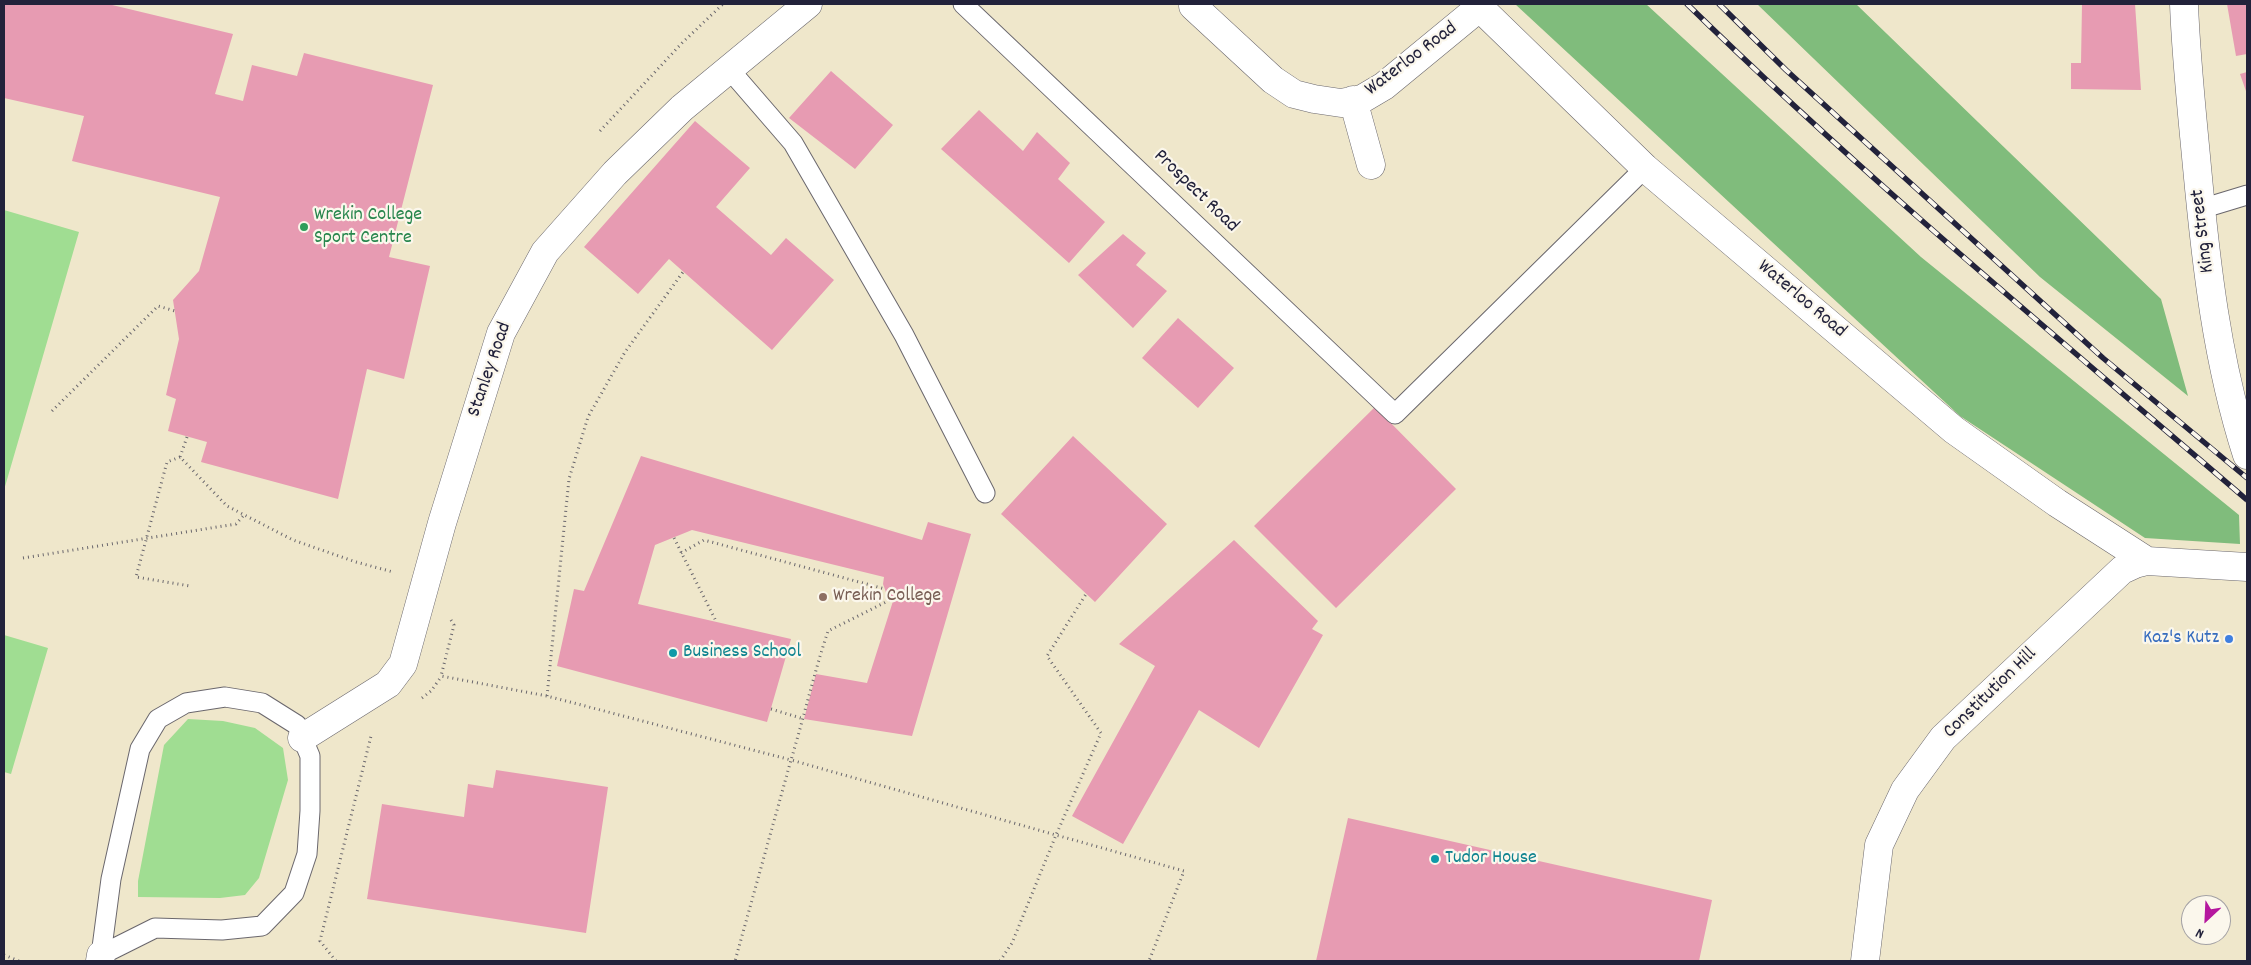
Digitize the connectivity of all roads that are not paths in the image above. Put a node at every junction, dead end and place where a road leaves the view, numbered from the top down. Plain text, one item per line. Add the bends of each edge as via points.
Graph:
1 (808, 4) edge
2 (963, 4) edge
3 (2184, 4) edge
4 (1193, 6) dead end
5 (1478, 6) edge
6 (729, 70) junction
7 (1353, 100) junction
8 (1371, 165) dead end
9 (1645, 168) junction
10 (2247, 195) edge
11 (2201, 209) junction
12 (2247, 455) edge
13 (985, 493) dead end
14 (2147, 561) junction
15 (2247, 567) edge
16 (302, 738) junction
17 (101, 958) edge
18 (1865, 961) edge

1 - 6 street, Stanley Road
2 - 9 lane, Prospect Road via 1395,414
3 - 11 street, King Street
4 - 7 street, Waterloo Road via 1274,80 1294,94 1341,103
5 - 7 street, Waterloo Road via 1384,86 1362,99
5 - 9 street, Waterloo Road
6 - 13 lane via 793,143 904,335
6 - 16 street, Stanley Road via 682,108 618,169 545,252 500,333 403,664 388,684
7 - 8 street
9 - 14 street, Waterloo Road via 1954,430 2057,503
10 - 11 lane
11 - 12 street, King Street via 2217,331
14 - 15 street, Constitution Hill
14 - 18 street, Constitution Hill via 2116,574 1972,710 1943,738 1905,790 1879,845
16 - 17 lane via 310,756 310,811 307,854 294,893 262,926 222,930 155,928
16 - 17 lane via 297,725 262,703 225,697 186,703 158,719 140,749 111,879

